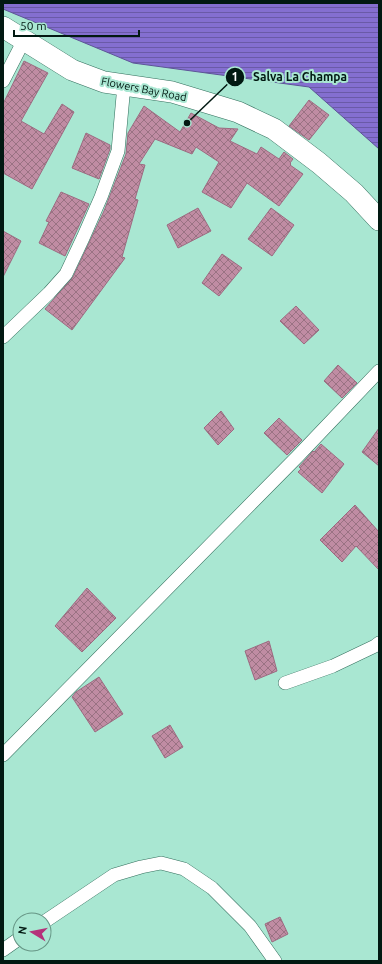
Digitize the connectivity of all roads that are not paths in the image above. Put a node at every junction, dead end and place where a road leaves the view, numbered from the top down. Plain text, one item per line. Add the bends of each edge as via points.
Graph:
1 (3, 27) edge
2 (24, 40) junction
3 (3, 81) edge
4 (124, 85) junction
5 (379, 220) edge
6 (3, 336) edge
7 (379, 371) edge
8 (379, 643) edge
9 (285, 683) dead end
10 (3, 755) edge
11 (52, 917) edge
12 (12, 944) edge
13 (3, 950) edge
14 (275, 961) edge

1 - 2 main road, Flowers Bay Road
2 - 3 street
2 - 4 main road, Flowers Bay Road via 72,70 104,82
4 - 5 main road, Flowers Bay Road via 172,92 238,112 274,129 354,193
4 - 6 street via 118,151 101,197 66,274
7 - 10 street
8 - 9 street via 333,666
11 - 14 street via 114,874 161,863 184,869 212,888 250,926
12 - 13 street

